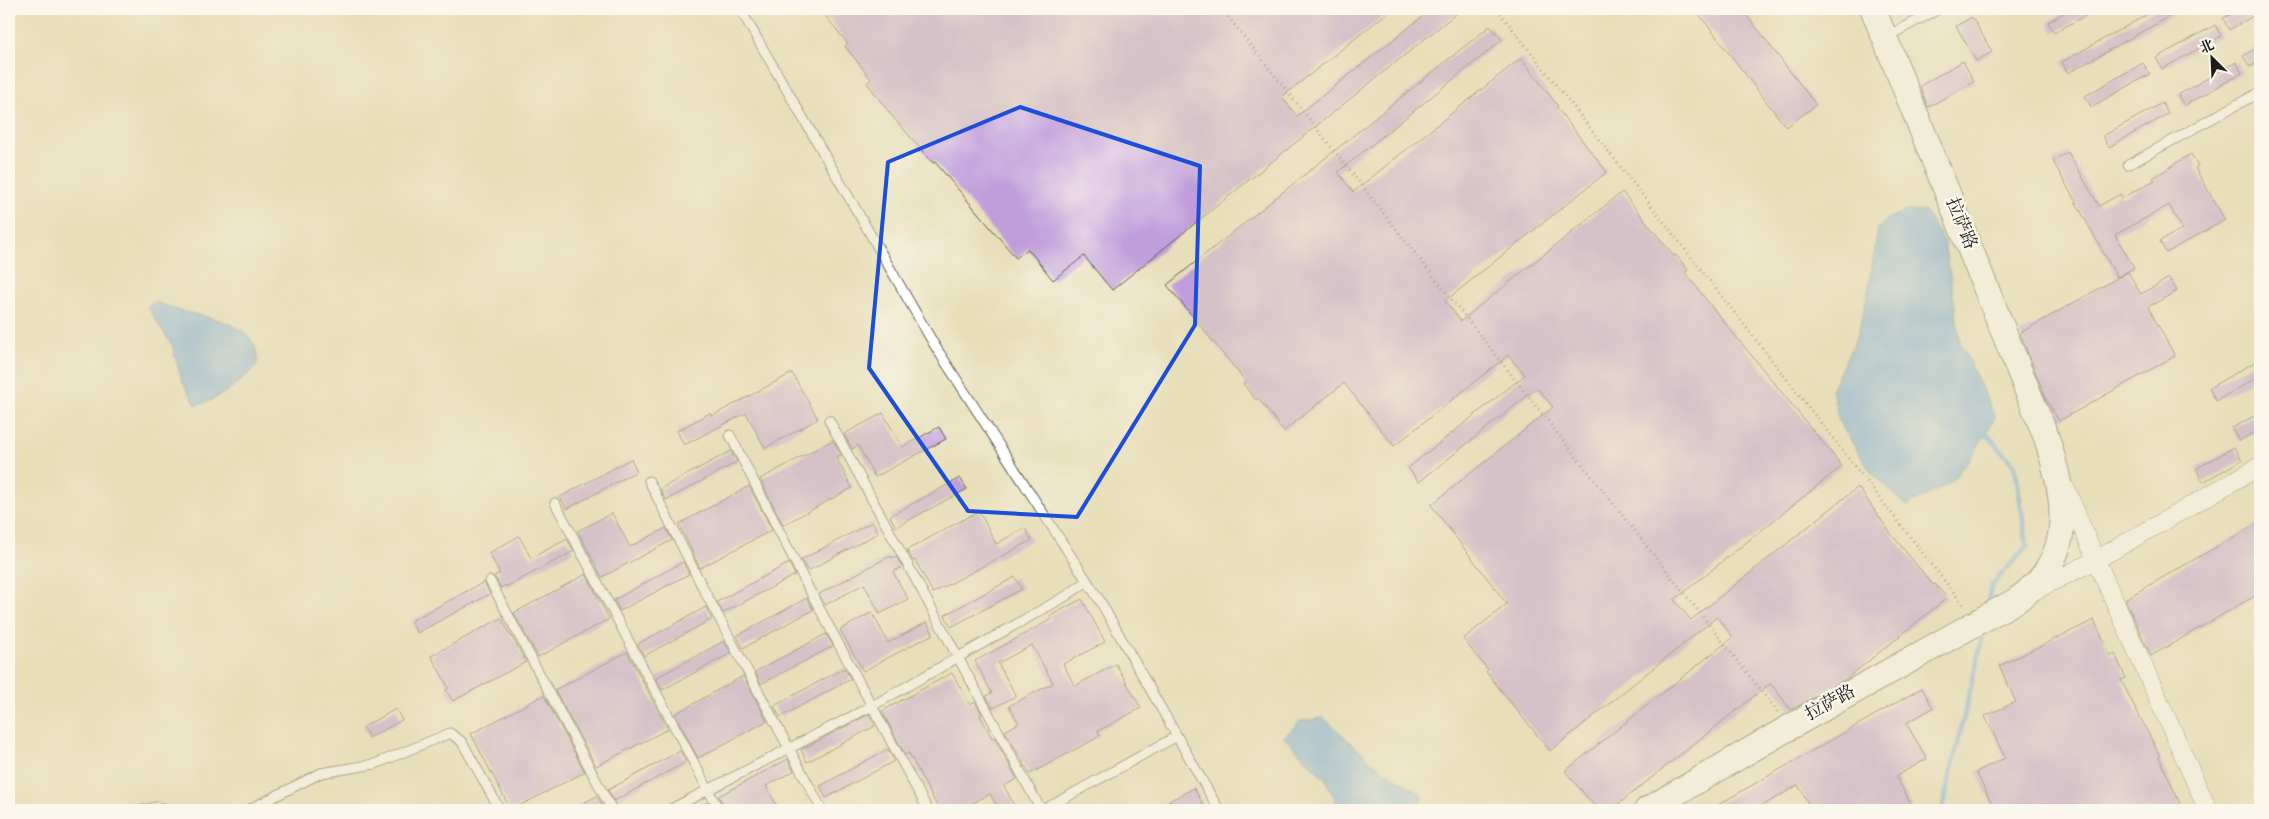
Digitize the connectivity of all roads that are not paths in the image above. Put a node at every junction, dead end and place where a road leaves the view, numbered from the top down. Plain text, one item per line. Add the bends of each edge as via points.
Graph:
1 (740, 9) edge
2 (1873, 9) edge
3 (1939, 9) edge
4 (1885, 38) junction
5 (2260, 92) edge
6 (2128, 165) dead end
7 (829, 420) dead end
8 (730, 435) dead end
9 (2047, 439) junction
10 (2260, 466) edge
11 (649, 481) dead end
12 (555, 503) dead end
13 (2096, 560) junction
14 (490, 581) dead end
15 (1086, 582) junction
16 (2017, 600) junction
17 (957, 656) junction
18 (872, 706) junction
19 (1177, 736) junction
20 (789, 748) junction
21 (709, 791) junction
22 (143, 810) edge
23 (175, 810) edge
24 (248, 810) edge
25 (500, 810) edge
26 (612, 810) edge
27 (669, 810) edge
28 (719, 810) edge
29 (822, 810) edge
30 (928, 810) edge
31 (1042, 810) edge
32 (1219, 810) edge
33 (1646, 810) edge
34 (2208, 810) edge

1 - 15 lane via 935,346
2 - 4 street, 拉萨路
3 - 4 lane
4 - 9 street, 拉萨路
5 - 6 lane
7 - 17 lane
8 - 18 lane
9 - 13 street, 拉萨路
9 - 16 street, 拉萨路 via 2061,493 2063,525 2055,556 2042,578
10 - 13 street
11 - 20 lane
12 - 21 lane
13 - 16 street, 拉萨路
13 - 34 street
14 - 26 lane
15 - 17 lane
15 - 19 lane
16 - 33 street, 拉萨路
17 - 18 lane
17 - 31 lane
18 - 20 lane
18 - 30 lane
19 - 31 lane
19 - 32 lane
20 - 21 lane
20 - 29 lane
21 - 27 lane
21 - 28 lane
22 - 23 lane via 157,807
24 - 25 lane via 321,773 375,764 450,733 462,742

